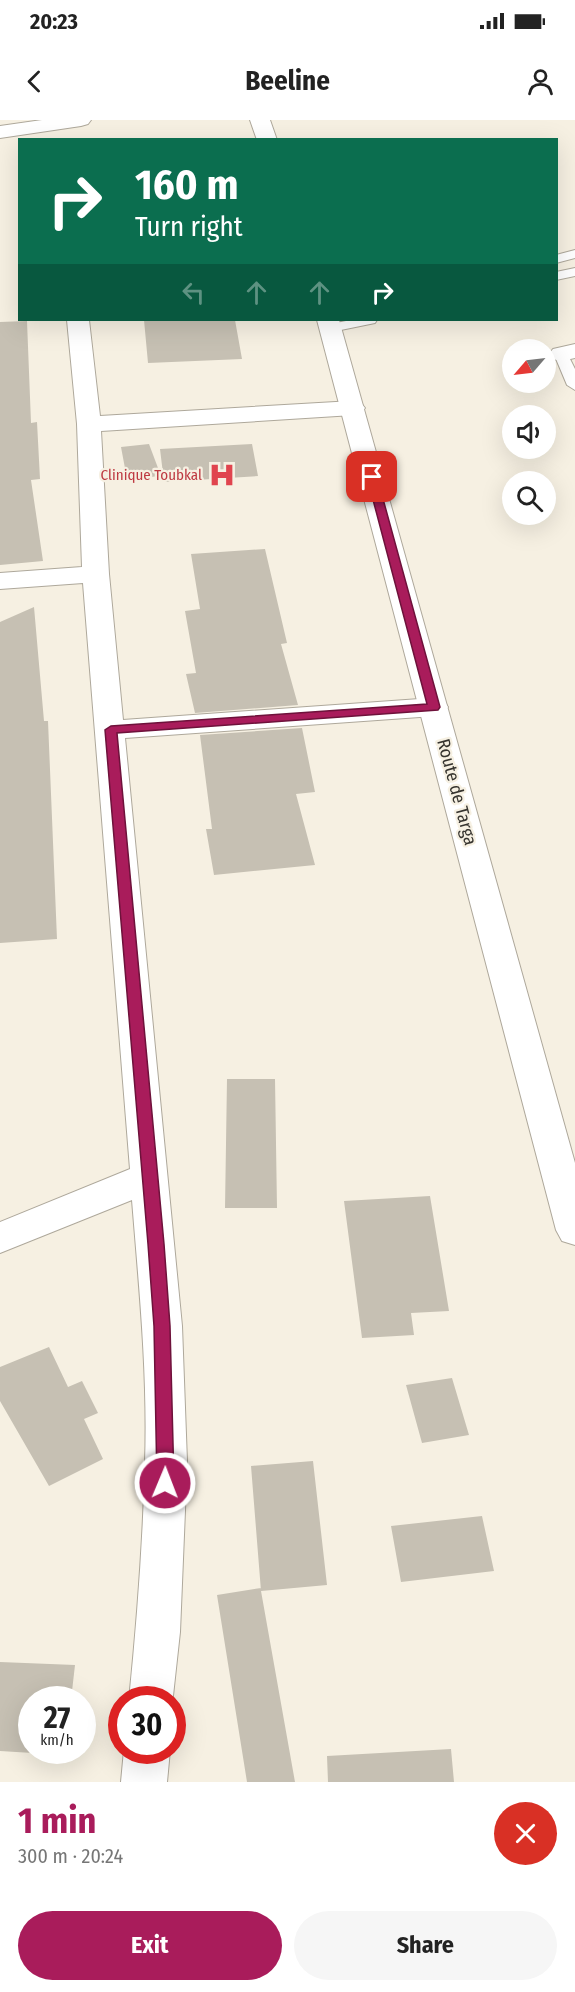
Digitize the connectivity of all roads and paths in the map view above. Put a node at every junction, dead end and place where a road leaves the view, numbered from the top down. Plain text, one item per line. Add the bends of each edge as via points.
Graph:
1 (260, 120) edge
2 (61, 126) edge
3 (0, 132) edge
4 (266, 138) edge
5 (575, 254) edge
6 (558, 258) edge
7 (575, 272) edge
8 (558, 276) edge
9 (78, 321) edge
10 (360, 321) edge
11 (329, 324) edge
12 (568, 353) edge
13 (575, 385) edge
14 (353, 408) junction
15 (89, 424) junction
16 (96, 574) junction
17 (0, 581) edge
18 (434, 707) junction
19 (111, 730) junction
20 (149, 1177) junction
21 (6, 1225) edge
22 (575, 1230) edge
23 (153, 1686) edge
24 (146, 1764) edge
25 (144, 1782) edge

1 - 4 street
2 - 3 street
5 - 6 lane
7 - 8 lane
9 - 15 street
10 - 11 lane
11 - 14 street, Route de Targa
12 - 13 lane
14 - 15 street
14 - 18 street, Route de Targa
15 - 16 street
16 - 17 street
16 - 19 street
18 - 19 street
18 - 22 street, Route de Targa
19 - 20 street
20 - 21 street
20 - 23 street via 162,1326 166,1462
24 - 25 street

